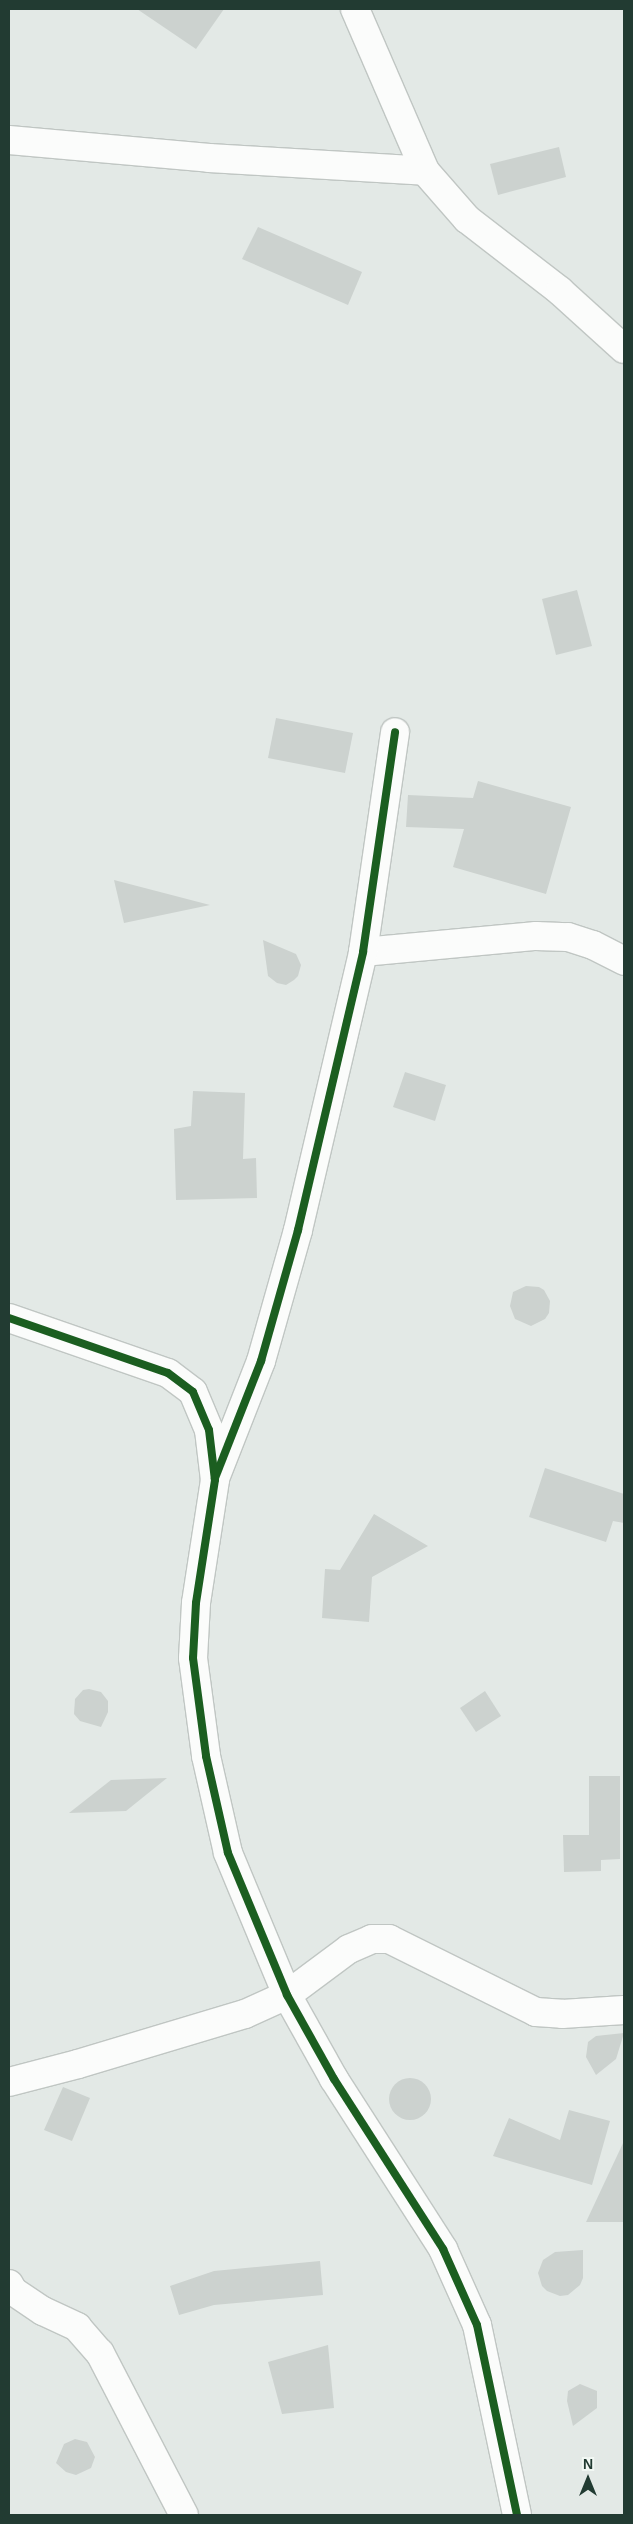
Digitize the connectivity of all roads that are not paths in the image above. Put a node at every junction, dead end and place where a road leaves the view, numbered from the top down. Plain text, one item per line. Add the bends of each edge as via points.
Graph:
1 (355, 9) edge
2 (9, 140) edge
3 (425, 171) junction
4 (624, 349) edge
5 (395, 732) dead end
6 (363, 952) junction
7 (624, 961) edge
8 (9, 1318) edge
9 (215, 1480) junction
10 (287, 1996) junction
11 (624, 2010) edge
12 (9, 2082) edge
13 (9, 2284) edge
14 (184, 2515) edge
15 (517, 2515) edge

1 - 3 street
2 - 3 street via 208,158
3 - 4 street via 467,219 560,291
5 - 6 street
6 - 7 street via 536,936 568,937 594,945
6 - 9 street via 298,1230 261,1361
8 - 9 street via 168,1374 193,1392 209,1430
9 - 10 street via 196,1603 193,1658 206,1756 228,1853
10 - 11 street via 350,1949 372,1939 389,1939 536,2012 562,2014
10 - 12 street via 245,2014
10 - 15 street via 334,2080 443,2249 477,2325
13 - 14 street via 13,2291 43,2311 77,2328 100,2353

